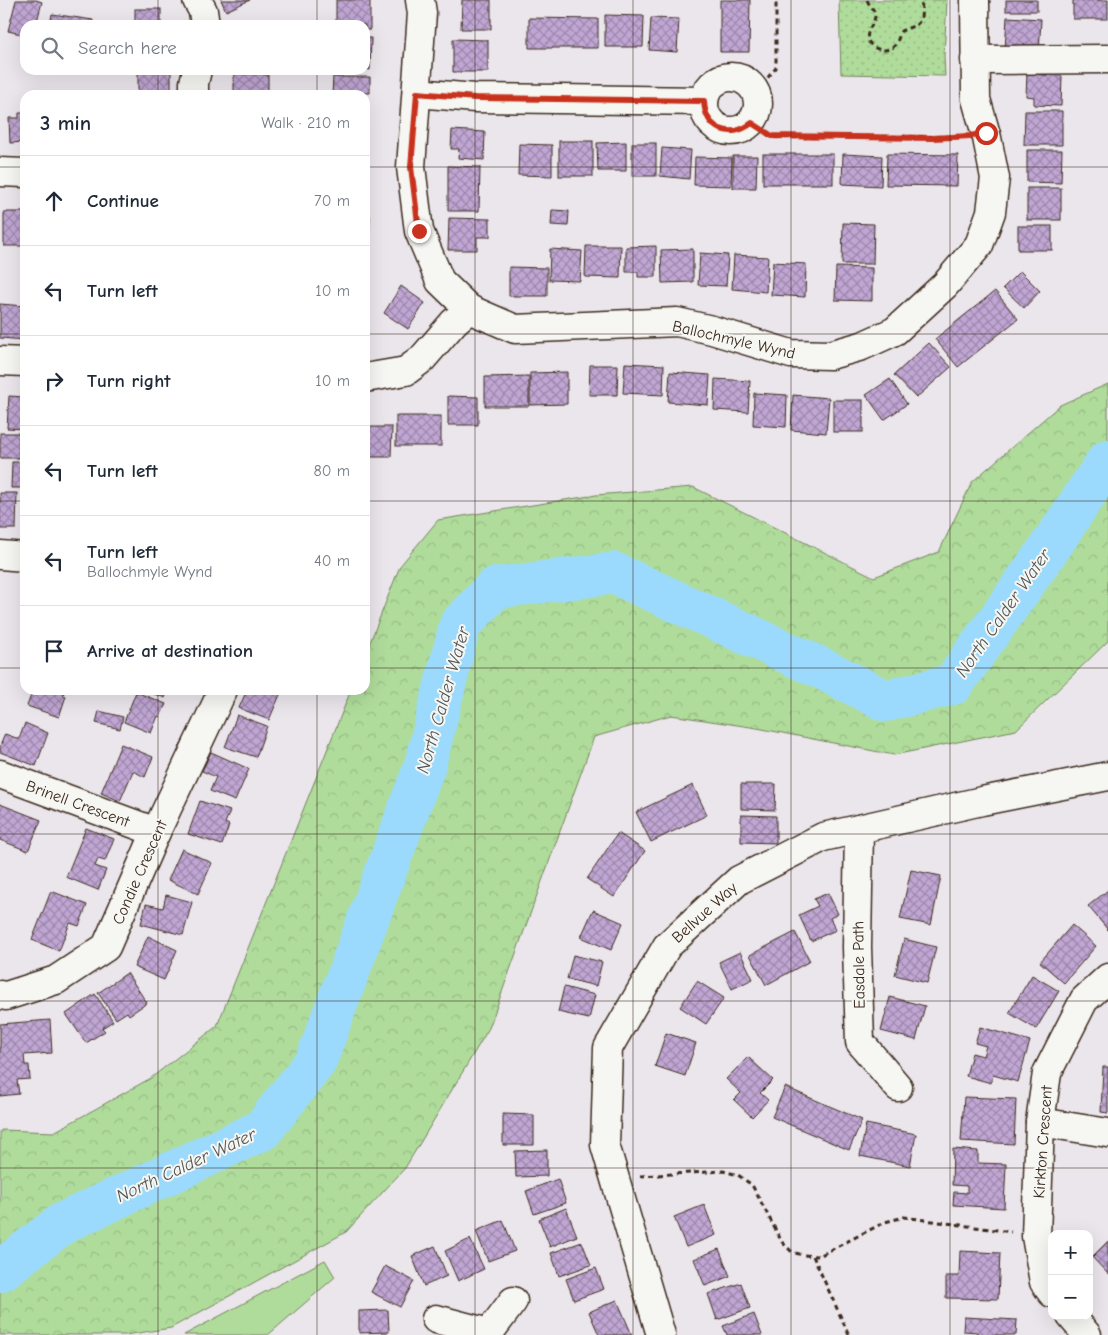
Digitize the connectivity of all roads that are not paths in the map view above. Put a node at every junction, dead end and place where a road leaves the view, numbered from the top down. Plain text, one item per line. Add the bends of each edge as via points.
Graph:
1 (197, 0) edge
2 (420, 0) edge
3 (975, 0) edge
4 (204, 20) edge
5 (1108, 59) edge
6 (975, 60) junction
7 (196, 75) edge
8 (194, 90) edge
9 (417, 93) junction
10 (704, 101) junction
11 (0, 172) edge
12 (20, 173) edge
13 (469, 309) junction
14 (0, 361) edge
15 (20, 362) edge
16 (370, 377) edge
17 (0, 555) edge
18 (20, 557) edge
19 (221, 695) edge
20 (0, 774) edge
21 (1108, 776) edge
22 (859, 829) junction
23 (156, 832) junction
24 (1108, 978) edge
25 (0, 995) edge
26 (898, 1087) dead end
27 (1040, 1122) junction
28 (1108, 1133) edge
29 (1048, 1288) edge
30 (513, 1301) dead end
31 (436, 1319) dead end
32 (1075, 1320) edge
33 (490, 1334) edge
34 (661, 1335) edge
35 (1088, 1335) edge

1 - 4 street
2 - 9 street, Ballochmyle Wynd
3 - 6 street, Ballochmyle Wynd
5 - 6 street
6 - 13 street, Ballochmyle Wynd via 976,99 995,178 991,212 979,246 946,284 895,330 862,346 830,355 791,354 677,322 515,329
7 - 8 street
9 - 10 street via 475,98
9 - 13 street, Ballochmyle Wynd via 411,167 419,231 440,281
10 - 10 street via 712,85 726,77 750,84 756,91 759,108 752,123 737,131 720,129 707,117
11 - 12 street
13 - 16 street via 422,359 406,371
14 - 15 street
17 - 18 street
19 - 23 street, Condie Crescent
20 - 23 street, Brinell Crescent
21 - 22 street, Bellvue Way
22 - 26 street, Easdale Path via 857,946 860,1042
22 - 34 street, Bellvue Way via 823,837 739,880 667,946 608,1048 604,1145
23 - 25 street, Condie Crescent via 106,948 56,980 6,996
24 - 27 street, Kirkton Crescent via 1084,1000 1047,1073
27 - 28 street
27 - 29 street, Kirkton Crescent via 1036,1236 1044,1282
30 - 33 street
31 - 33 street
32 - 35 street

